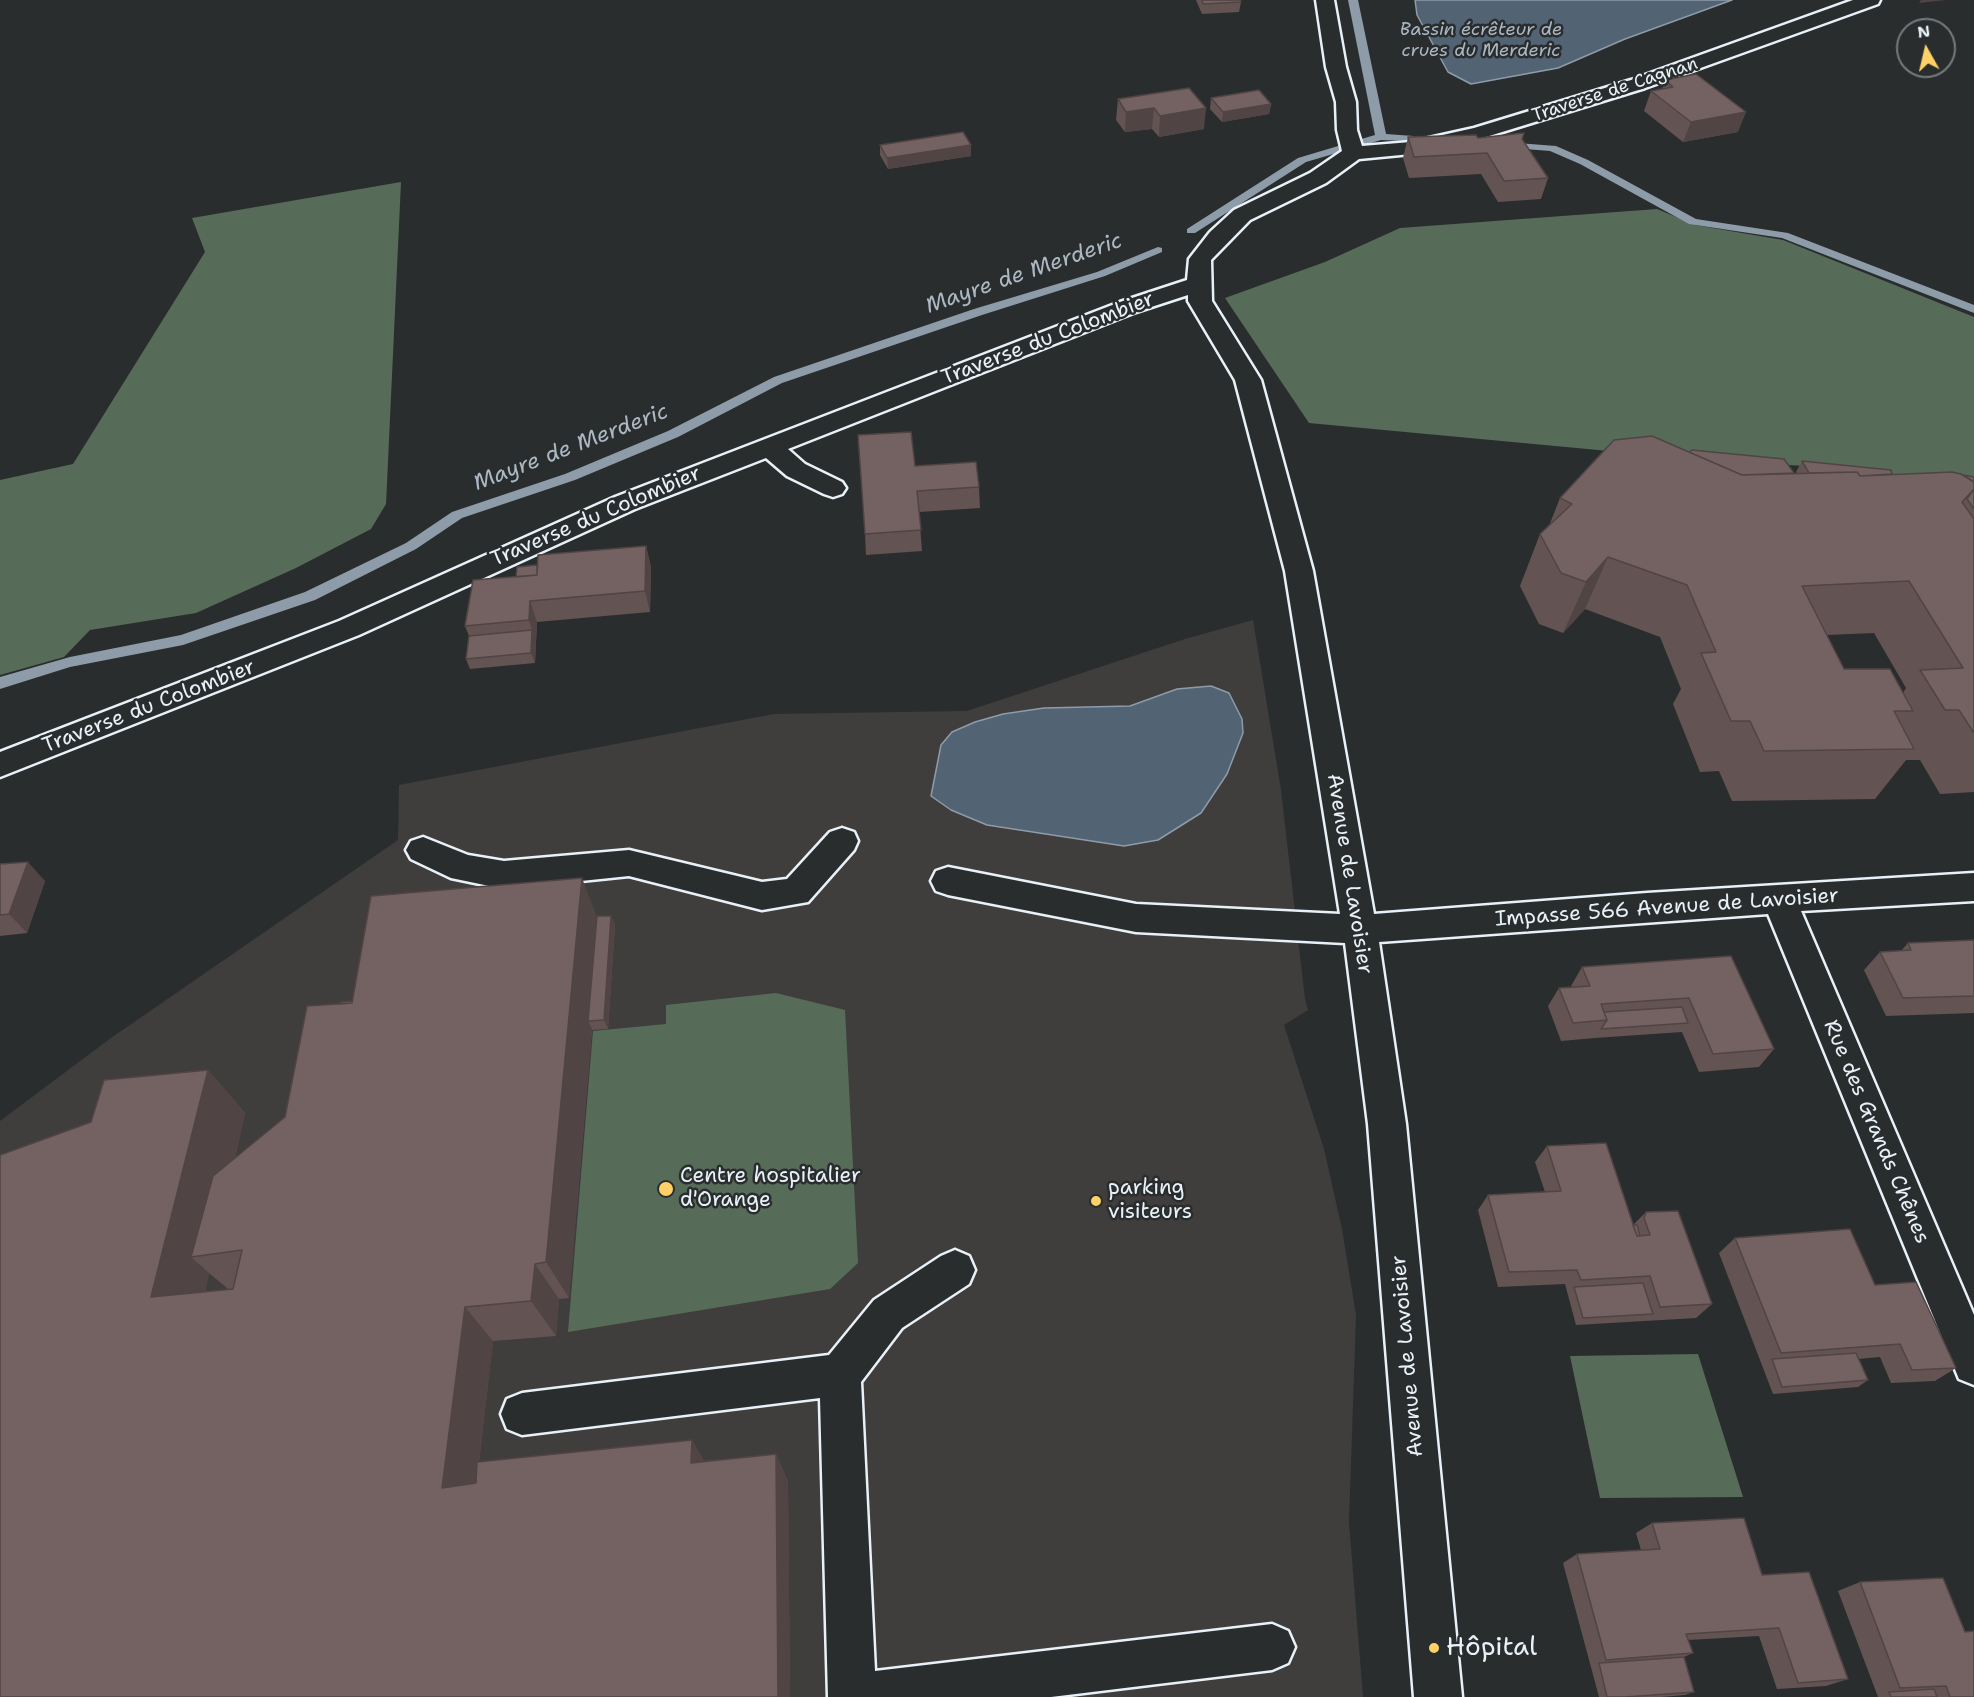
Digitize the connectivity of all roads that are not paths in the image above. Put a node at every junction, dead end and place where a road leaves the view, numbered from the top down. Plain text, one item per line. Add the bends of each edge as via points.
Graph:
1 (1325, 0) edge
2 (1870, 0) edge
3 (1351, 148) junction
4 (1198, 284) junction
5 (769, 447) junction
6 (833, 488) dead end
7 (0, 765) edge
8 (842, 841) dead end
9 (423, 850) dead end
10 (948, 881) dead end
11 (1974, 887) edge
12 (1779, 900) junction
13 (1360, 929) junction
14 (955, 1270) dead end
15 (1974, 1364) edge
16 (840, 1375) junction
17 (522, 1414) dead end
18 (1272, 1647) dead end
19 (853, 1697) edge
20 (1438, 1697) edge

1 - 3 street via 1346,102
2 - 3 street, Traverse de Cagnan via 1638,84 1458,137 1426,145
3 - 4 street, Avenue de Lavoisier via 1318,178 1242,215 1200,259
4 - 5 street, Traverse du Colombier via 1128,307
4 - 13 street, Avenue de Lavoisier via 1200,301 1248,380 1299,571
5 - 6 street via 796,470
5 - 7 street, Traverse du Colombier via 573,526 349,628
8 - 9 street via 796,892 762,896 629,863 504,875 464,868
10 - 13 street, Impasse 566 Avenue de Lavoisier via 1136,918
11 - 12 street, Impasse 566 Avenue de Lavoisier
12 - 13 street, Impasse 566 Avenue de Lavoisier
12 - 15 street, Rue des Grands Chênes
13 - 20 street, Avenue de Lavoisier via 1387,1124
14 - 16 street via 888,1314
16 - 17 street
16 - 19 street
18 - 19 street

